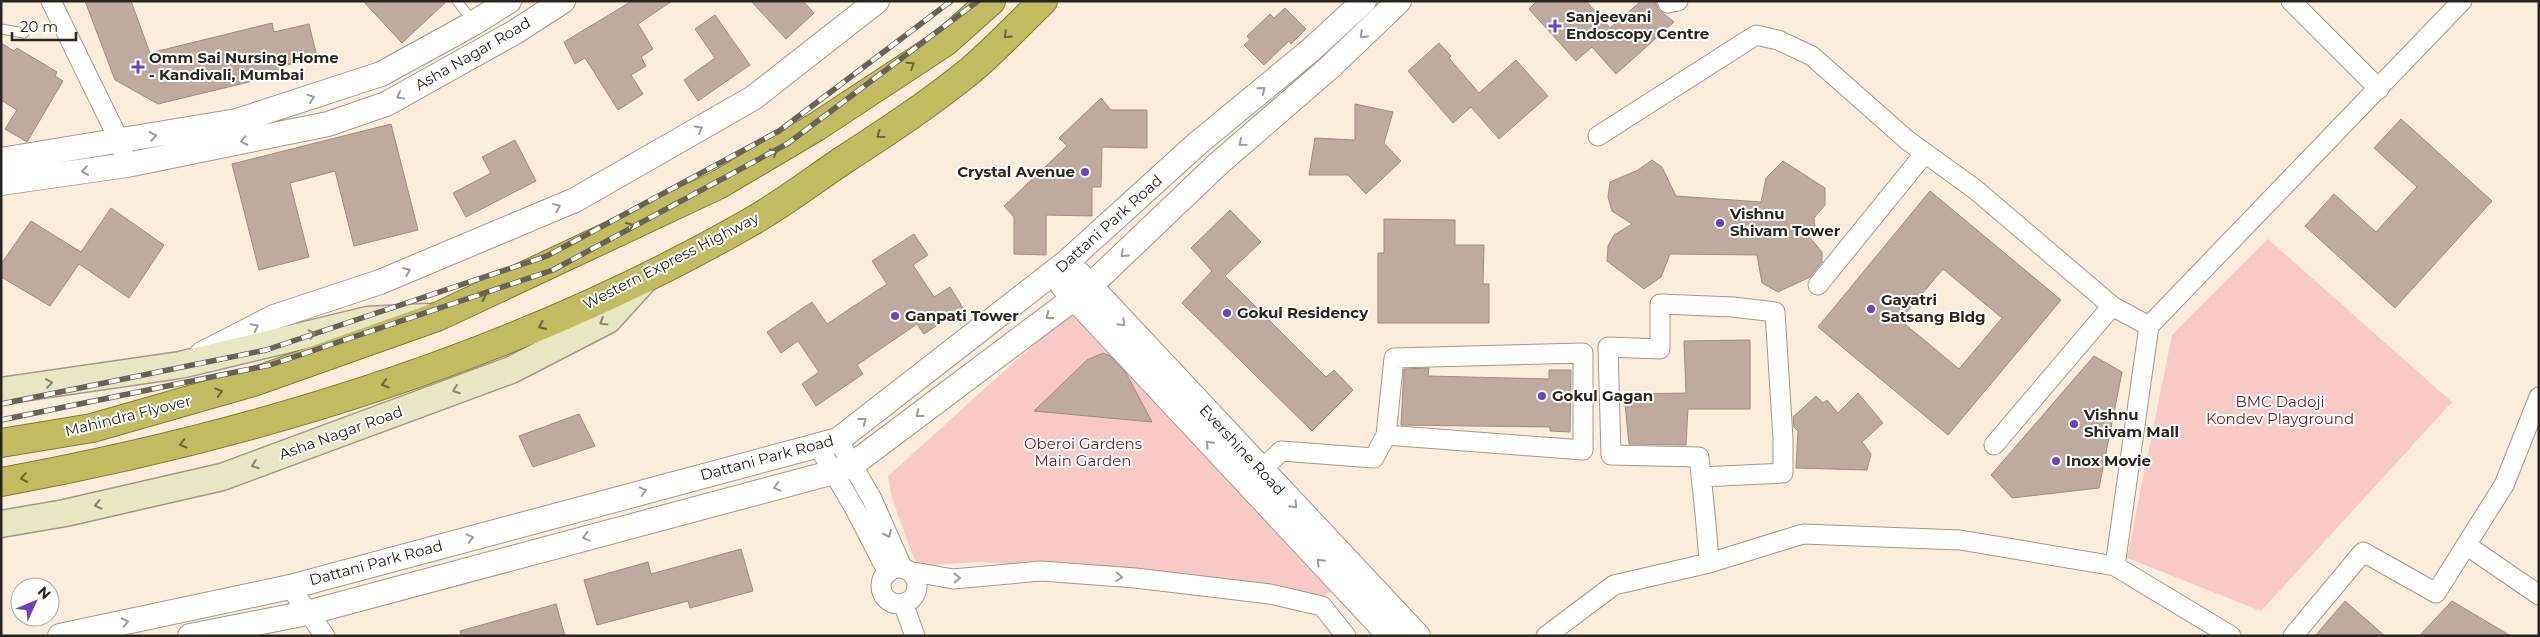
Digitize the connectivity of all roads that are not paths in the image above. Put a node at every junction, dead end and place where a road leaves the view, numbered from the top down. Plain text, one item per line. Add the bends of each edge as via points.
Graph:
1 (51, 1) edge
2 (457, 1) edge
3 (510, 1) edge
4 (563, 1) edge
5 (877, 1) edge
6 (991, 1) edge
7 (1043, 1) edge
8 (1364, 1) edge
9 (1399, 1) edge
10 (1667, 1) edge
11 (1678, 1) edge
12 (2291, 1) edge
13 (2454, 4) edge
14 (474, 23) junction
15 (1, 29) edge
16 (24, 34) dead end
17 (1312, 49) junction
18 (1329, 68) junction
19 (2379, 89) junction
20 (1598, 136) dead end
21 (120, 142) junction
22 (1198, 143) junction
23 (1925, 153) junction
24 (1, 160) edge
25 (1218, 164) junction
26 (128, 165) junction
27 (1, 183) edge
28 (1061, 267) junction
29 (650, 275) junction
30 (1818, 285) dead end
31 (1081, 293) junction
32 (2112, 306) junction
33 (439, 316) junction
34 (2149, 326) junction
35 (180, 365) junction
36 (1, 391) edge
37 (2539, 397) edge
38 (1386, 435) junction
39 (827, 442) junction
40 (1, 443) edge
41 (1994, 444) dead end
42 (843, 468) junction
43 (1261, 471) junction
44 (705, 474) junction
45 (1701, 477) junction
46 (1, 482) edge
47 (609, 500) junction
48 (716, 503) junction
49 (1, 524) edge
50 (618, 529) junction
51 (2466, 545) junction
52 (1709, 564) junction
53 (2115, 566) junction
54 (900, 571) junction
55 (1352, 581) junction
56 (290, 587) junction
57 (2539, 595) edge
58 (903, 603) junction
59 (1322, 606) junction
60 (307, 613) junction
61 (60, 636) edge
62 (190, 636) edge
63 (325, 636) edge
64 (915, 636) edge
65 (1346, 636) edge
66 (1390, 636) edge
67 (1418, 636) edge
68 (1546, 636) edge
69 (2231, 636) edge
70 (2293, 636) edge

1 - 21 street
2 - 14 lane
3 - 14 street, Asha Nagar Road
4 -> 26 street, Asha Nagar Road via 515,32 386,104 328,124
35 -> 5 street via 274,317 380,282 575,200 753,98
33 -> 6 highway via 718,185 816,127 945,42
7 -> 29 highway, Western Express Highway via 970,70 873,141 751,222
8 - 17 street, Dattani Park Road
9 -> 18 street, Dattani Park Road
10 - 11 street
12 - 19 street
13 - 19 street
21 -> 14 street, Asha Nagar Road via 237,121 344,87 381,74
15 - 16 lane
17 - 18 street
22 -> 17 street, Dattani Park Road
18 -> 25 street, Dattani Park Road
19 - 34 street
20 - 23 street via 1756,35 1778,40 1812,56
21 - 24 street, Asha Nagar Road
21 - 26 street
22 - 25 street
22 - 28 street, Dattani Park Road
23 - 30 street
23 - 32 street via 1976,190
25 -> 31 street, Dattani Park Road
26 -> 27 street, Asha Nagar Road
28 - 31 street, Evershine Road
39 -> 28 street, Dattani Park Road
29 -> 46 highway, Western Express Highway via 534,330 448,364 247,428 103,464
29 -> 49 main road, Asha Nagar Road via 608,320 511,370 222,477 65,513
31 -> 42 street, Dattani Park Road
31 -> 43 street, Evershine Road
55 -> 31 street, Evershine Road
32 - 34 street
32 - 41 street
35 -> 33 main road via 368,320
40 -> 33 highway, Mahindra Flyover via 92,428 253,382
34 - 53 street
36 -> 35 main road
37 - 51 street via 2504,485
38 - 38 street via 1394,358 1583,353 1584,450
38 - 43 street via 1374,458 1281,451
39 - 42 street
39 - 44 street, Dattani Park Road
42 -> 48 street, Dattani Park Road
42 - 54 street via 872,499
43 -> 55 street, Evershine Road
47 -> 44 street, Dattani Park Road
44 - 48 street
45 - 45 street via 1699,457 1611,455 1608,347 1660,349 1660,304 1775,312 1783,473
45 - 52 street
47 - 50 street
56 -> 47 street, Dattani Park Road
48 - 50 street, Dattani Park Road
50 -> 60 street, Dattani Park Road
51 - 57 street
51 - 70 street via 2436,594 2363,552
52 - 53 street via 1803,534 1960,540
52 - 68 street via 1614,585
53 - 69 street
54 - 58 street via 916,580 914,597
54 - 58 street via 882,582 883,593 891,602
54 -> 59 street via 953,579 1042,571 1135,578 1270,594
55 - 59 street
55 - 66 street, Evershine Road
55 - 67 street, Evershine Road
56 - 60 street
61 -> 56 street, Dattani Park Road
58 - 64 street
59 - 65 street
60 - 62 street, Dattani Park Road
60 - 63 street

